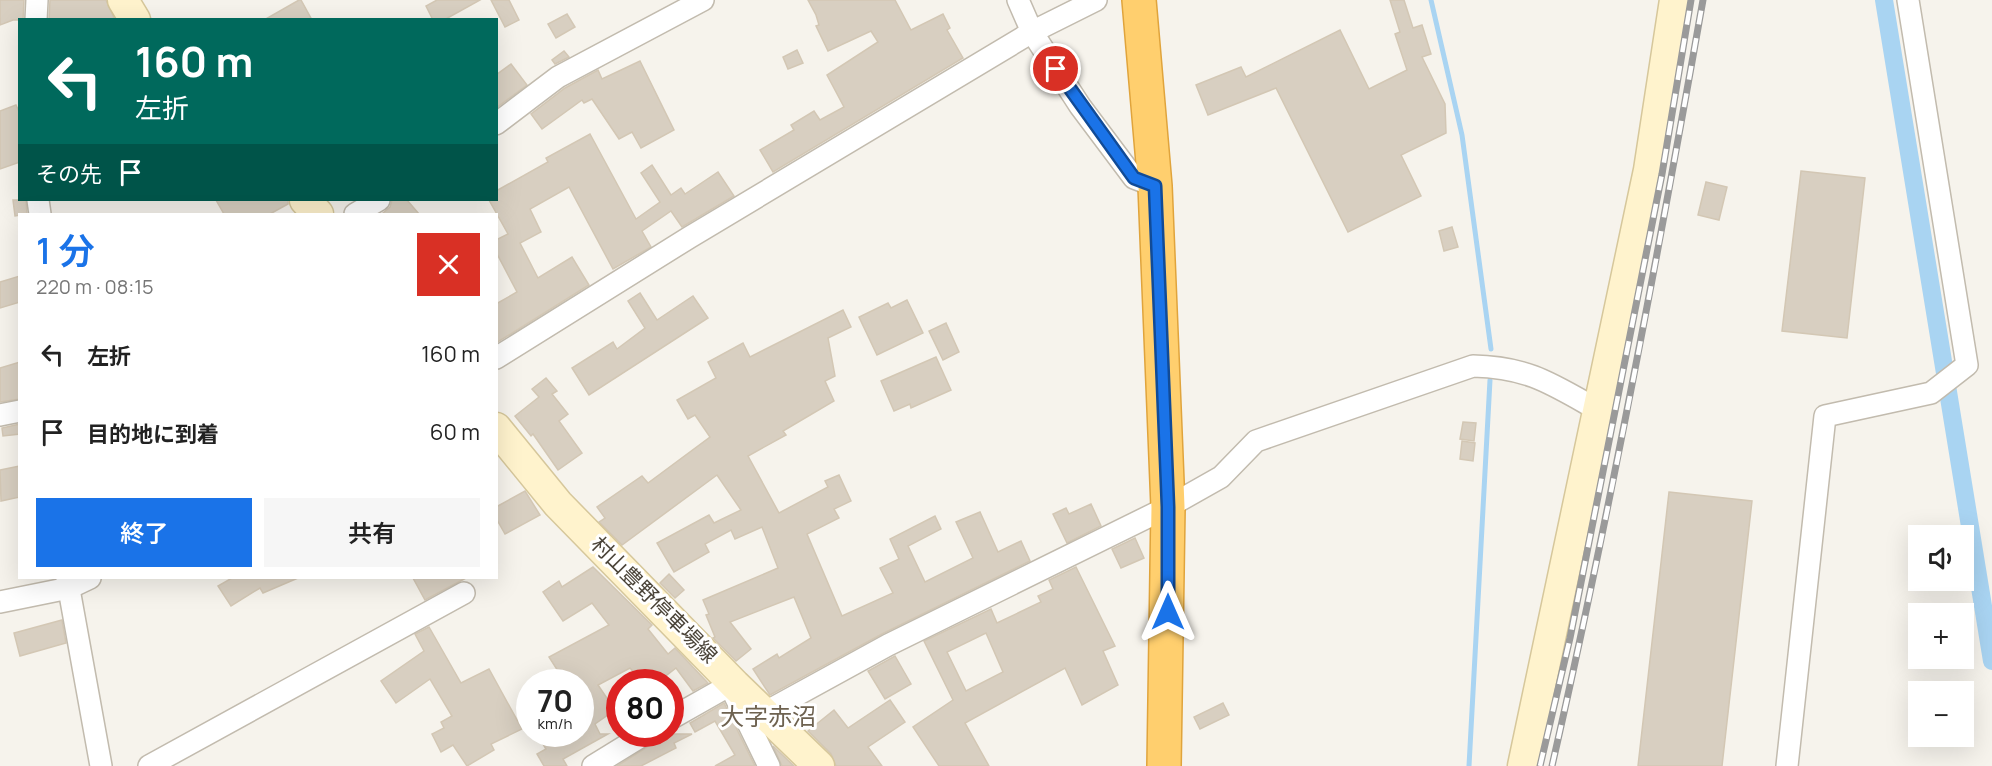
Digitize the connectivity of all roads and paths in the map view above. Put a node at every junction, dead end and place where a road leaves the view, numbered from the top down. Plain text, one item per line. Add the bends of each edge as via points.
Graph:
1 (37, 0) edge
2 (123, 0) edge
3 (703, 0) edge
4 (1018, 0) edge
5 (1096, 0) edge
6 (1139, 0) edge
7 (1676, 0) edge
8 (1908, 0) edge
9 (36, 18) edge
10 (134, 18) edge
11 (1032, 32) junction
12 (498, 122) edge
13 (1155, 186) junction
14 (306, 201) edge
15 (377, 201) edge
16 (317, 213) edge
17 (357, 213) edge
18 (498, 357) edge
19 (1598, 410) junction
20 (18, 411) edge
21 (0, 415) edge
22 (498, 430) edge
23 (1168, 507) junction
24 (86, 579) edge
25 (68, 583) edge
26 (464, 592) dead end
27 (0, 602) edge
28 (727, 679) junction
29 (684, 709) edge
30 (764, 713) junction
31 (622, 747) edge
32 (101, 766) edge
33 (149, 766) edge
34 (593, 766) edge
35 (769, 766) edge
36 (819, 766) edge
37 (1164, 766) edge
38 (1523, 766) edge
39 (1787, 766) edge

1 - 9 street
2 - 10 street
3 - 12 street via 558,77
4 - 11 street
5 - 11 street
6 - 13 highway
7 - 19 street via 1648,170
8 - 39 street via 1966,365 1931,393 1825,416
11 - 13 street via 1080,106 1134,178
11 - 18 street
13 - 23 highway
14 - 16 street
15 - 17 street
19 - 23 street via 1538,376 1503,367 1473,366 1256,441 1221,477
19 - 38 street
20 - 21 street
22 - 28 street, 村山豊野停車場線 via 558,504
23 - 30 street via 888,645
23 - 37 highway
24 - 25 street
25 - 27 street
25 - 32 street
26 - 33 street
28 - 29 street
28 - 30 street, 村山豊野停車場線
28 - 35 street
30 - 36 street, 村山豊野停車場線
31 - 34 street

